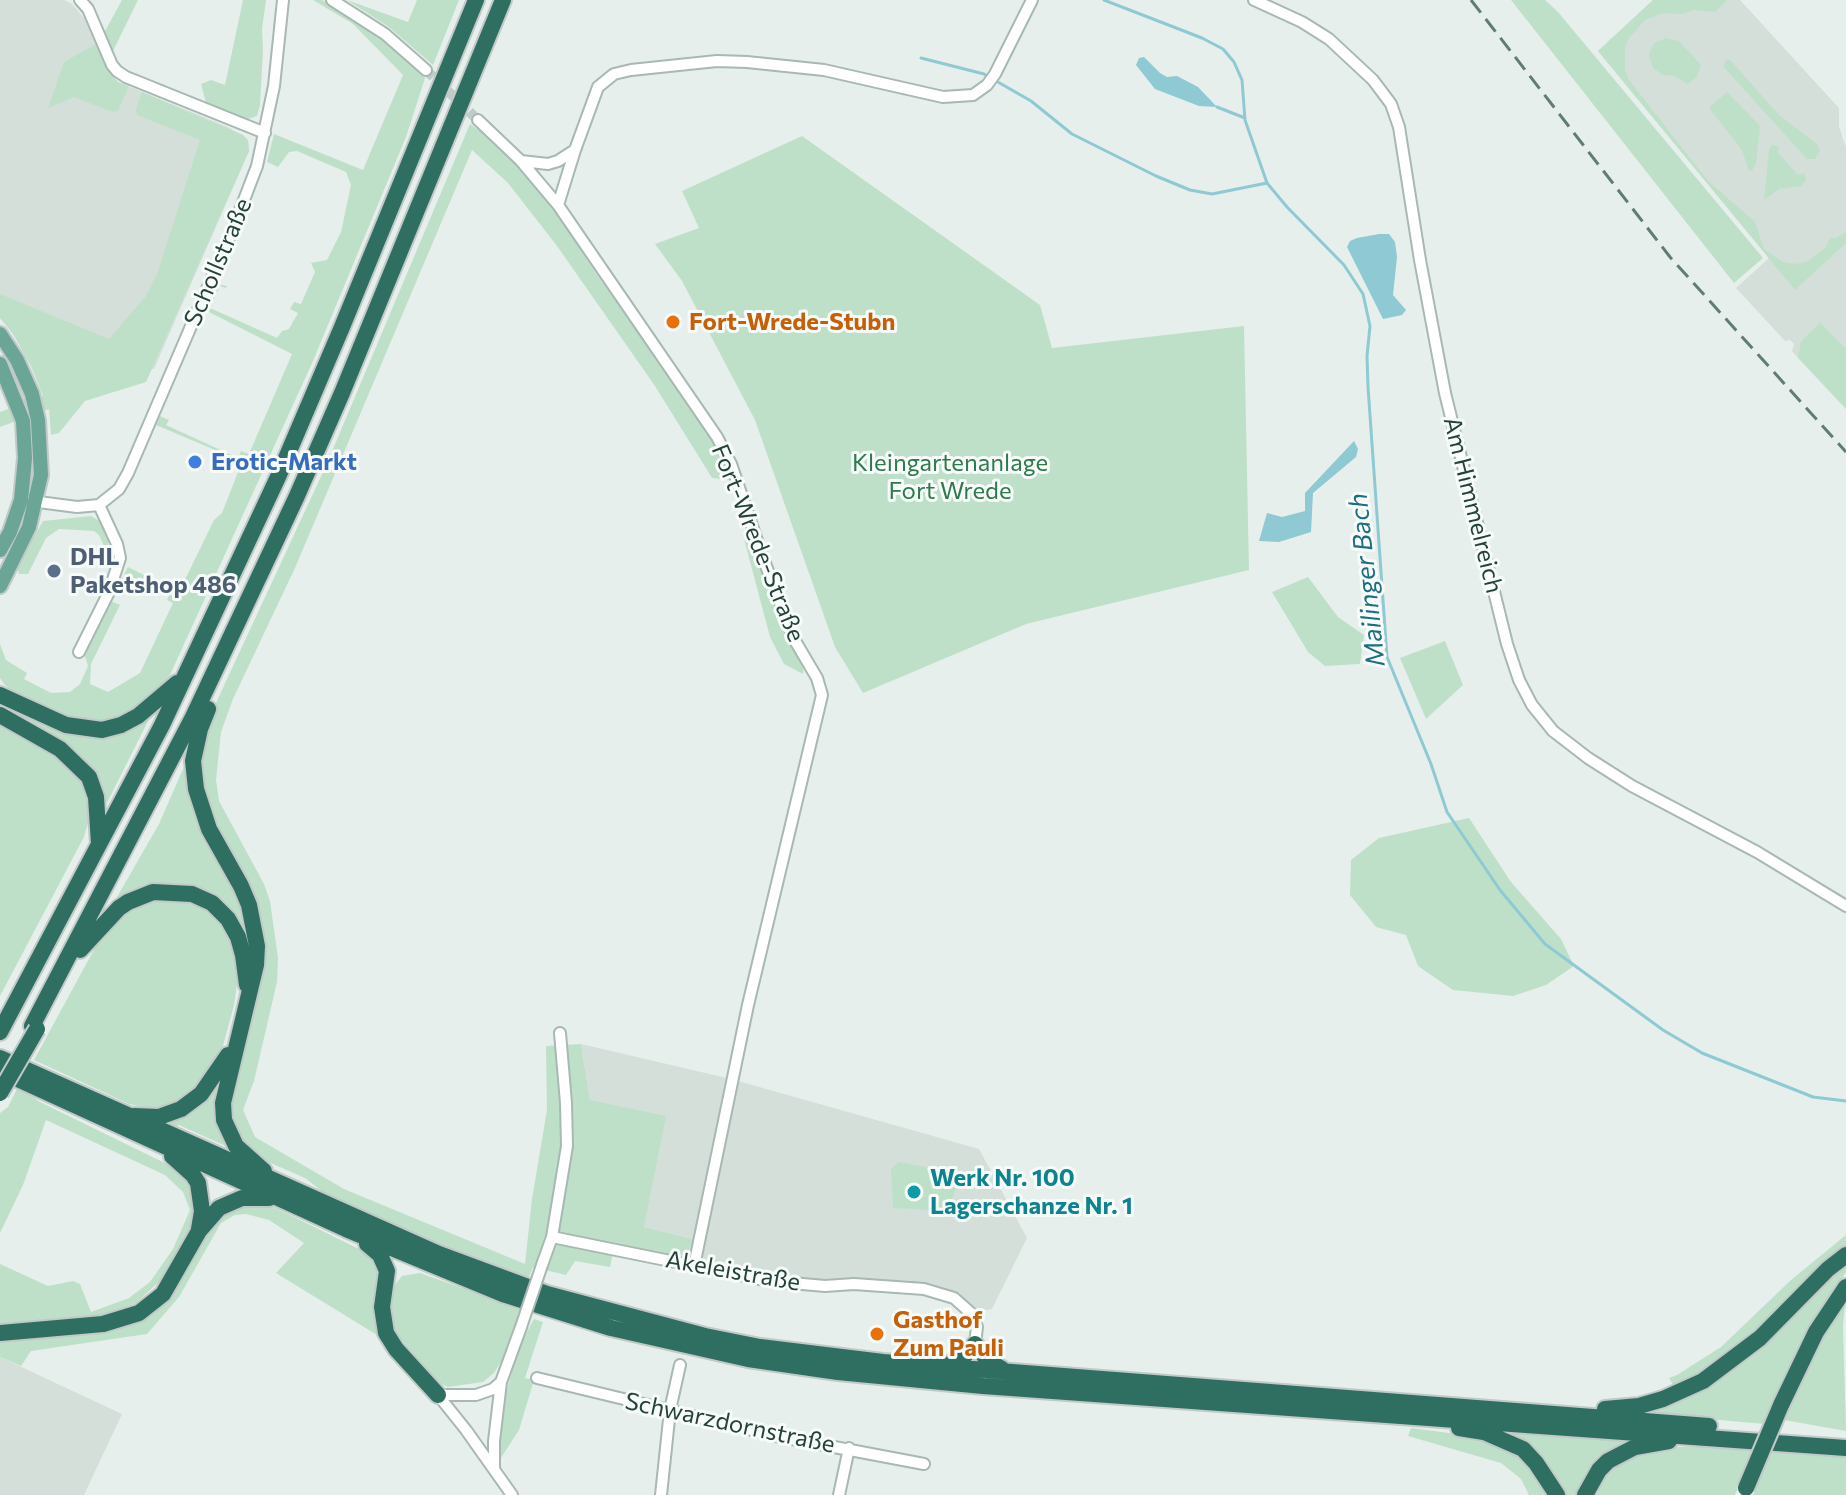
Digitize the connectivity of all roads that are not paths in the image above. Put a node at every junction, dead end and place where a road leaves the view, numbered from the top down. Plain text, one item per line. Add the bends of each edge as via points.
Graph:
1 (80, 0) edge
2 (283, 0) edge
3 (332, 0) edge
4 (476, 0) edge
5 (503, 0) edge
6 (1032, 0) edge
7 (1254, 0) edge
8 (426, 70) tunnel mouth
9 (478, 120) tunnel mouth
10 (265, 133) junction
11 (575, 150) junction
12 (521, 161) junction
13 (558, 205) junction
14 (0, 334) edge
15 (0, 364) edge
16 (21, 500) junction
17 (37, 501) junction
18 (99, 505) junction
19 (0, 550) edge
20 (0, 586) edge
21 (242, 612) junction
22 (79, 652) dead end
23 (185, 677) junction
24 (219, 677) junction
25 (0, 686) edge
26 (7, 698) edge
27 (0, 715) edge
28 (99, 846) junction
29 (1846, 906) edge
30 (74, 958) junction
31 (248, 989) junction
32 (34, 1027) junction
33 (0, 1032) edge
34 (560, 1033) dead end
35 (236, 1043) junction
36 (0, 1058) edge
37 (0, 1071) edge
38 (0, 1083) edge
39 (0, 1093) edge
40 (125, 1115) junction
41 (159, 1144) junction
42 (280, 1192) junction
43 (346, 1229) junction
44 (199, 1231) junction
45 (552, 1237) junction
46 (1846, 1255) edge
47 (425, 1264) junction
48 (694, 1266) junction
49 (388, 1281) junction
50 (1846, 1287) edge
51 (0, 1333) edge
52 (975, 1344) junction
53 (680, 1365) dead end
54 (942, 1367) junction
55 (1007, 1372) junction
56 (537, 1378) dead end
57 (501, 1382) junction
58 (438, 1395) junction
59 (670, 1410) junction
60 (1531, 1410) junction
61 (1355, 1411) junction
62 (1703, 1436) junction
63 (1846, 1438) edge
64 (849, 1448) junction
65 (1846, 1448) edge
66 (924, 1464) dead end
67 (494, 1468) junction
68 (1745, 1491) edge
69 (512, 1495) edge
70 (661, 1495) edge
71 (839, 1495) edge
72 (1557, 1495) edge
73 (1585, 1495) edge

1 - 10 street via 117,71
2 - 10 street, Schollstraße
3 - 8 street via 385,34
4 - 23 highway via 325,368
5 - 21 highway via 342,393
6 - 11 street via 995,74 973,95 954,98 824,70 747,62 631,70 614,74 598,87
7 - 29 street, Am Himmelreich via 1329,39 1391,104 1452,422 1507,644 1532,705 1553,731 1588,758
9 - 12 street, Fort-Wrede-Straße
10 - 18 street, Schollstraße via 243,205 128,473 119,489
11 - 12 street via 548,164
11 - 13 street
12 - 13 street, Fort-Wrede-Straße
13 - 48 street, Fort-Wrede-Straße via 717,437 794,639 822,695 748,1005
14 - 17 main road via 17,360 38,420
15 - 16 main road via 23,421
16 - 17 street
16 - 19 main road
17 - 18 street
17 - 20 main road
18 - 22 street via 120,558
21 - 24 highway
21 - 32 highway via 152,801
23 - 26 highway via 138,716 102,730 66,725
23 - 28 highway
24 - 30 highway
24 - 31 highway via 200,729 194,774 209,829 249,905 257,946
25 - 26 highway
27 - 28 highway via 60,749 89,777 96,797
28 - 33 highway
30 - 31 highway via 128,902 153,892 192,894 212,903 228,919 238,937
30 - 32 highway
31 - 35 highway
32 - 38 highway, bridge
32 - 39 highway, bridge
34 - 45 street via 567,1146
35 - 40 highway via 201,1094 181,1109 159,1117
35 - 42 highway via 224,1120 236,1146
36 - 40 highway
37 - 41 highway
40 - 42 highway
41 - 42 highway
41 - 44 highway via 198,1183
42 - 43 highway
42 - 44 highway via 228,1202
42 - 54 highway via 508,1280 654,1325 760,1347
43 - 47 highway
43 - 49 highway via 380,1255
44 - 51 highway via 163,1294 139,1313 103,1324
45 - 48 street, Akeleistraße
45 - 57 street, bridge
46 - 60 highway via 1740,1355 1681,1392 1615,1409
47 - 49 highway
47 - 61 highway via 558,1312 748,1359 983,1386
48 - 52 street, Akeleistraße via 798,1284 941,1292 972,1314
49 - 58 highway via 382,1307 386,1333
50 - 68 highway, bridge via 1816,1332
52 - 54 highway via 961,1360
52 - 55 highway via 988,1361
53 - 59 street
54 - 55 highway
55 - 60 highway
56 - 59 street, Schwarzdornstraße
57 - 58 street via 476,1395
57 - 67 street
58 - 67 street
59 - 64 street, Schwarzdornstraße
59 - 70 street
60 - 63 highway
61 - 62 highway
61 - 72 highway via 1506,1440 1536,1463
62 - 65 highway
62 - 73 highway via 1620,1453 1599,1470
64 - 66 street, Schwarzdornstraße
64 - 71 street
67 - 69 street

